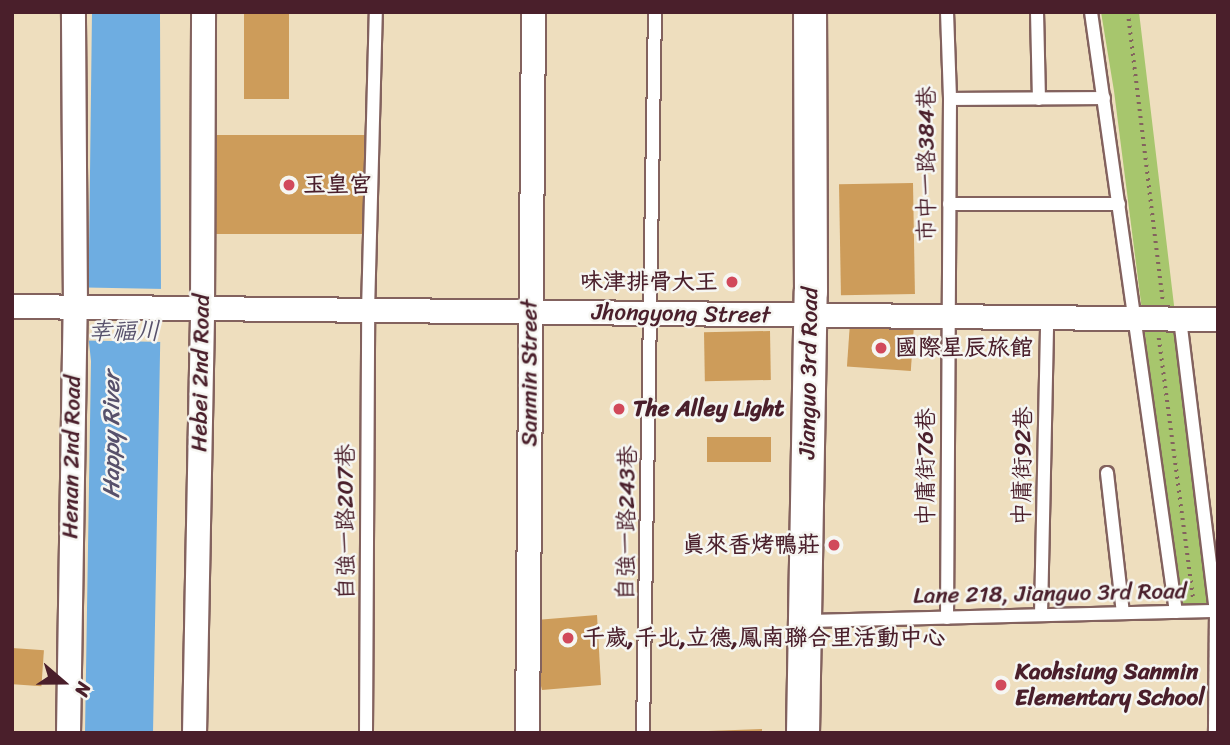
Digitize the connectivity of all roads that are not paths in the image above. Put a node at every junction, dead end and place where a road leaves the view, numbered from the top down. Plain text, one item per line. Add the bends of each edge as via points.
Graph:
1 (73, 12) edge
2 (204, 12) edge
3 (376, 12) edge
4 (533, 12) edge
5 (655, 12) edge
6 (810, 12) edge
7 (947, 12) edge
8 (1037, 12) edge
9 (1091, 12) edge
10 (1104, 98) junction
11 (950, 99) junction
12 (1039, 99) junction
13 (949, 204) junction
14 (1119, 204) junction
15 (12, 306) edge
16 (83, 307) junction
17 (195, 310) junction
18 (368, 311) junction
19 (531, 313) junction
20 (652, 314) junction
21 (810, 316) junction
22 (946, 317) junction
23 (1159, 317) junction
24 (1046, 318) junction
25 (1218, 319) edge
26 (1107, 473) dead end
27 (1216, 611) junction
28 (1176, 612) junction
29 (1123, 613) junction
30 (1041, 615) junction
31 (947, 618) junction
32 (805, 621) junction
33 (68, 733) edge
34 (194, 733) edge
35 (366, 733) edge
36 (527, 733) edge
37 (643, 733) edge
38 (803, 733) edge
39 (1215, 733) edge

1 - 16 street, Henan 2nd Road
2 - 17 street, Hebei 2nd Road
3 - 18 lane, 自強一路207巷
4 - 19 street, Sanmin Street
5 - 20 lane, 自強一路243巷
6 - 21 street, Jianguo 3rd Road
7 - 11 lane, 市中一路384巷
8 - 12 lane
9 - 10 lane
10 - 12 lane
10 - 14 lane
11 - 12 lane
11 - 13 lane, 市中一路384巷
13 - 14 lane
13 - 22 lane, 市中一路384巷
14 - 23 lane
15 - 16 street, Jhongyong Street
16 - 17 street, Jhongyong Street
16 - 33 street, Henan 2nd Road
17 - 18 street, Jhongyong Street
17 - 34 street, Hebei 2nd Road
18 - 19 street, Jhongyong Street
18 - 35 lane, 自強一路207巷
19 - 20 street, Jhongyong Street
19 - 36 street, Sanmin Street
20 - 21 street, Jhongyong Street
20 - 37 lane, 自強一路243巷
21 - 22 street, Jhongyong Street
21 - 32 street, Jianguo 3rd Road
22 - 24 street, Jhongyong Street
22 - 31 lane, 中庸街76巷
23 - 24 street, Jhongyong Street
23 - 25 street, Jhongyong Street
23 - 27 lane
23 - 28 lane
24 - 30 lane, 中庸街92巷
26 - 29 lane
27 - 28 lane, Lane 218, Jianguo 3rd Road
27 - 39 lane, Lane 218, Jianguo 3rd Road
28 - 29 lane, Lane 218, Jianguo 3rd Road
29 - 30 lane, Lane 218, Jianguo 3rd Road
30 - 31 lane, Lane 218, Jianguo 3rd Road
31 - 32 lane, Lane 218, Jianguo 3rd Road
32 - 38 street, Jianguo 3rd Road

